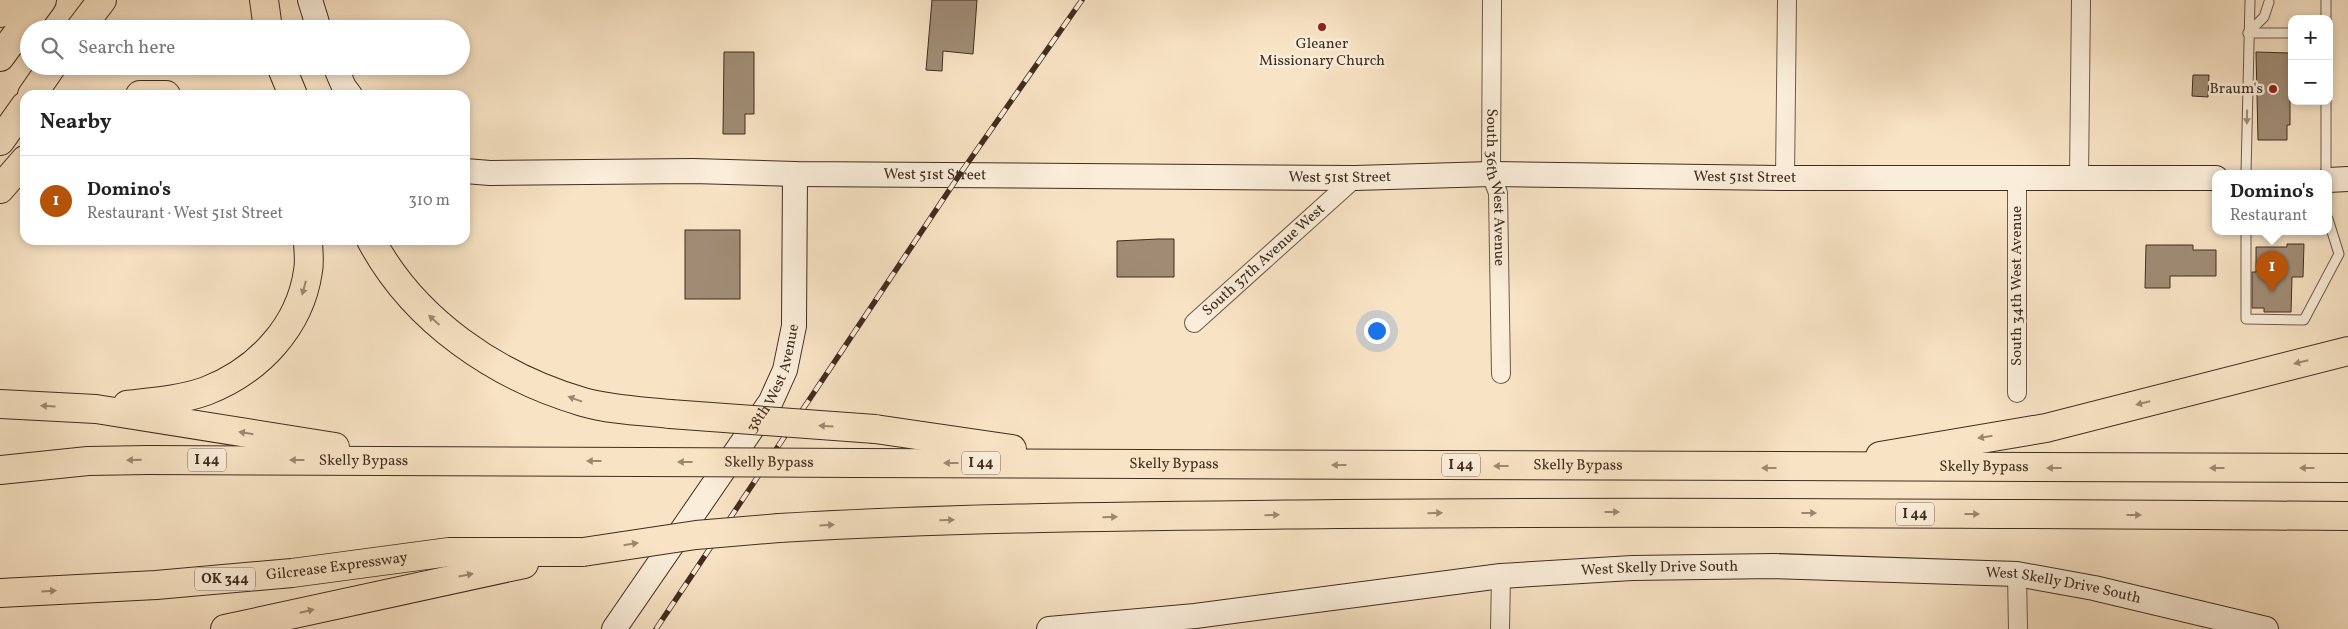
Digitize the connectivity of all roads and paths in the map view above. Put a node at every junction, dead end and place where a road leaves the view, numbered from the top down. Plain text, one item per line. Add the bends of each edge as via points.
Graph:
1 (13, 0) edge
2 (42, 0) edge
3 (102, 0) edge
4 (264, 0) edge
5 (310, 0) edge
6 (1492, 0) edge
7 (1787, 0) edge
8 (2081, 0) edge
9 (2326, 0) edge
10 (2250, 2) dead end
11 (2269, 2) dead end
12 (0, 14) edge
13 (2326, 15) edge
14 (27, 20) edge
15 (87, 20) edge
16 (267, 20) edge
17 (316, 20) edge
18 (20, 30) edge
19 (2248, 33) junction
20 (2288, 33) edge
21 (0, 57) edge
22 (46, 75) edge
23 (285, 75) edge
24 (339, 75) edge
25 (35, 90) edge
26 (291, 90) edge
27 (346, 90) edge
28 (2326, 105) edge
29 (20, 113) edge
30 (0, 141) edge
31 (20, 166) edge
32 (2246, 170) edge
33 (2326, 170) edge
34 (470, 171) edge
35 (795, 174) junction
36 (1491, 174) junction
37 (2079, 177) junction
38 (1356, 178) junction
39 (1785, 178) junction
40 (2016, 178) junction
41 (2212, 178) edge
42 (2348, 179) edge
43 (2332, 180) edge
44 (0, 188) edge
45 (2332, 232) edge
46 (2246, 235) edge
47 (308, 245) edge
48 (374, 245) edge
49 (1194, 323) dead end
50 (2348, 351) edge
51 (1501, 374) dead end
52 (2016, 393) dead end
53 (0, 404) edge
54 (96, 409) junction
55 (415, 460) junction
56 (1105, 463) junction
57 (1817, 468) junction
58 (2348, 468) edge
59 (0, 470) edge
60 (2348, 516) edge
61 (583, 552) junction
62 (2017, 574) junction
63 (1501, 576) junction
64 (0, 594) edge
65 (1195, 622) edge
66 (225, 629) edge
67 (614, 629) edge
68 (1049, 629) edge
69 (1500, 629) edge
70 (2018, 629) edge
71 (2266, 629) edge

1 - 12 highway
2 - 14 highway
3 - 15 highway
4 - 16 highway
5 - 17 street
6 - 36 street, South 36th West Avenue
7 - 39 street
8 - 37 street
9 - 13 lane
10 - 19 lane
11 - 19 lane via 2264,17
18 - 21 highway
19 - 20 lane
19 -> 32 lane
22 - 25 highway
23 - 26 highway
24 - 27 street
28 - 33 lane
29 - 30 highway
31 - 44 highway
34 - 35 street, West 51st Street
35 - 38 street, West 51st Street
35 - 67 street, 38th West Avenue via 794,326 785,370 771,401
36 - 38 street, West 51st Street
36 - 39 street, West 51st Street
36 - 51 street, South 36th West Avenue via 1498,193
37 - 40 street, West 51st Street
37 - 41 street, West 51st Street
38 - 49 street, South 37th Avenue West
39 - 40 street, West 51st Street
40 - 52 street, South 34th West Avenue
42 - 43 street
45 - 46 lane via 2339,254 2304,320 2246,319
47 -> 54 highway via 308,270 300,303 268,352 239,374 206,391 174,399
56 -> 48 highway, bridge via 875,429 670,414 584,402 532,384 489,362 433,320 385,266
50 -> 57 highway via 2046,428 1949,442
54 -> 53 highway
55 -> 54 highway
56 -> 55 highway, Skelly Bypass / I 44, bridge
55 -> 59 highway, Skelly Bypass / I 44 via 88,461
57 -> 56 highway, Skelly Bypass / I 44
58 -> 57 highway, Skelly Bypass / I 44
61 -> 60 highway, I 44, bridge via 696,535 908,521 1553,512
64 -> 61 highway, Gilcrease Expressway / OK 344 via 292,573 449,552
66 -> 61 highway, I 44 via 436,581
62 - 63 street, West Skelly Drive South via 1774,566 1632,568
62 - 70 street
62 - 71 street, West Skelly Drive South via 2094,588
63 - 65 street, West Skelly Drive South
63 - 69 street
65 - 68 street, West Skelly Drive South

